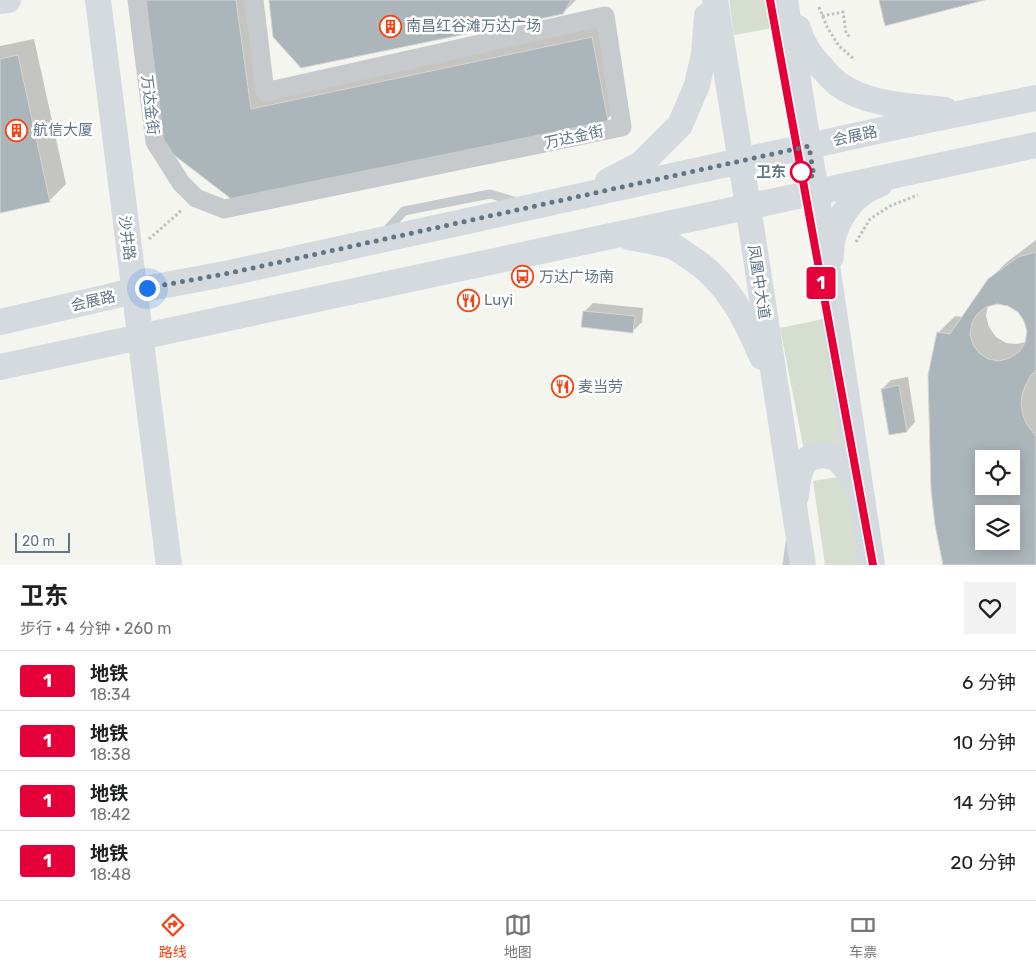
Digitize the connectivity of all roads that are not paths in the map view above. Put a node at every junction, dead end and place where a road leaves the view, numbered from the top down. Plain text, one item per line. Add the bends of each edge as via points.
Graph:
1 (8, 0) edge
2 (98, 0) edge
3 (137, 0) edge
4 (254, 0) edge
5 (708, 0) edge
6 (715, 0) edge
7 (785, 0) edge
8 (791, 0) edge
9 (0, 2) edge
10 (1036, 98) edge
11 (966, 112) junction
12 (1036, 145) edge
13 (809, 146) junction
14 (740, 161) junction
15 (928, 168) junction
16 (816, 192) junction
17 (567, 199) junction
18 (748, 206) junction
19 (616, 235) junction
20 (134, 291) junction
21 (833, 306) junction
22 (0, 322) edge
23 (139, 337) junction
24 (0, 368) edge
25 (776, 389) junction
26 (861, 489) junction
27 (794, 511) junction
28 (168, 565) edge
29 (787, 565) edge
30 (803, 565) edge
31 (872, 565) edge

1 - 9 main road
2 - 20 main road, 沙井路
3 - 4 street, 万达金街 via 155,142 181,183 196,198 224,209 622,127 605,16 265,92
5 - 17 main road via 699,77 680,125 641,164
6 - 14 main road, 凤凰中大道
7 - 13 main road
8 - 11 main road via 800,36 813,59 838,84 880,102
10 - 11 main road, 会展路
11 - 13 main road, 会展路
12 - 15 main road
13 - 14 main road, 会展路
13 - 16 main road
14 - 17 main road, 会展路
14 - 18 main road, 凤凰中大道
15 - 16 main road
15 - 21 main road via 875,186 848,206 836,229 831,251
16 - 18 main road
16 - 21 main road
17 - 20 main road, 会展路
18 - 19 main road
18 - 25 main road, 凤凰中大道
19 - 23 main road
19 - 25 main road via 676,248 698,262 724,287 756,341
20 - 22 main road, 会展路
20 - 23 main road, 沙井路
21 - 26 main road
23 - 24 main road
23 - 28 main road, 沙井路
25 - 27 main road, 凤凰中大道
26 - 27 main road via 837,459 812,456 798,475
26 - 31 main road
27 - 29 lane
27 - 30 main road, 凤凰中大道

